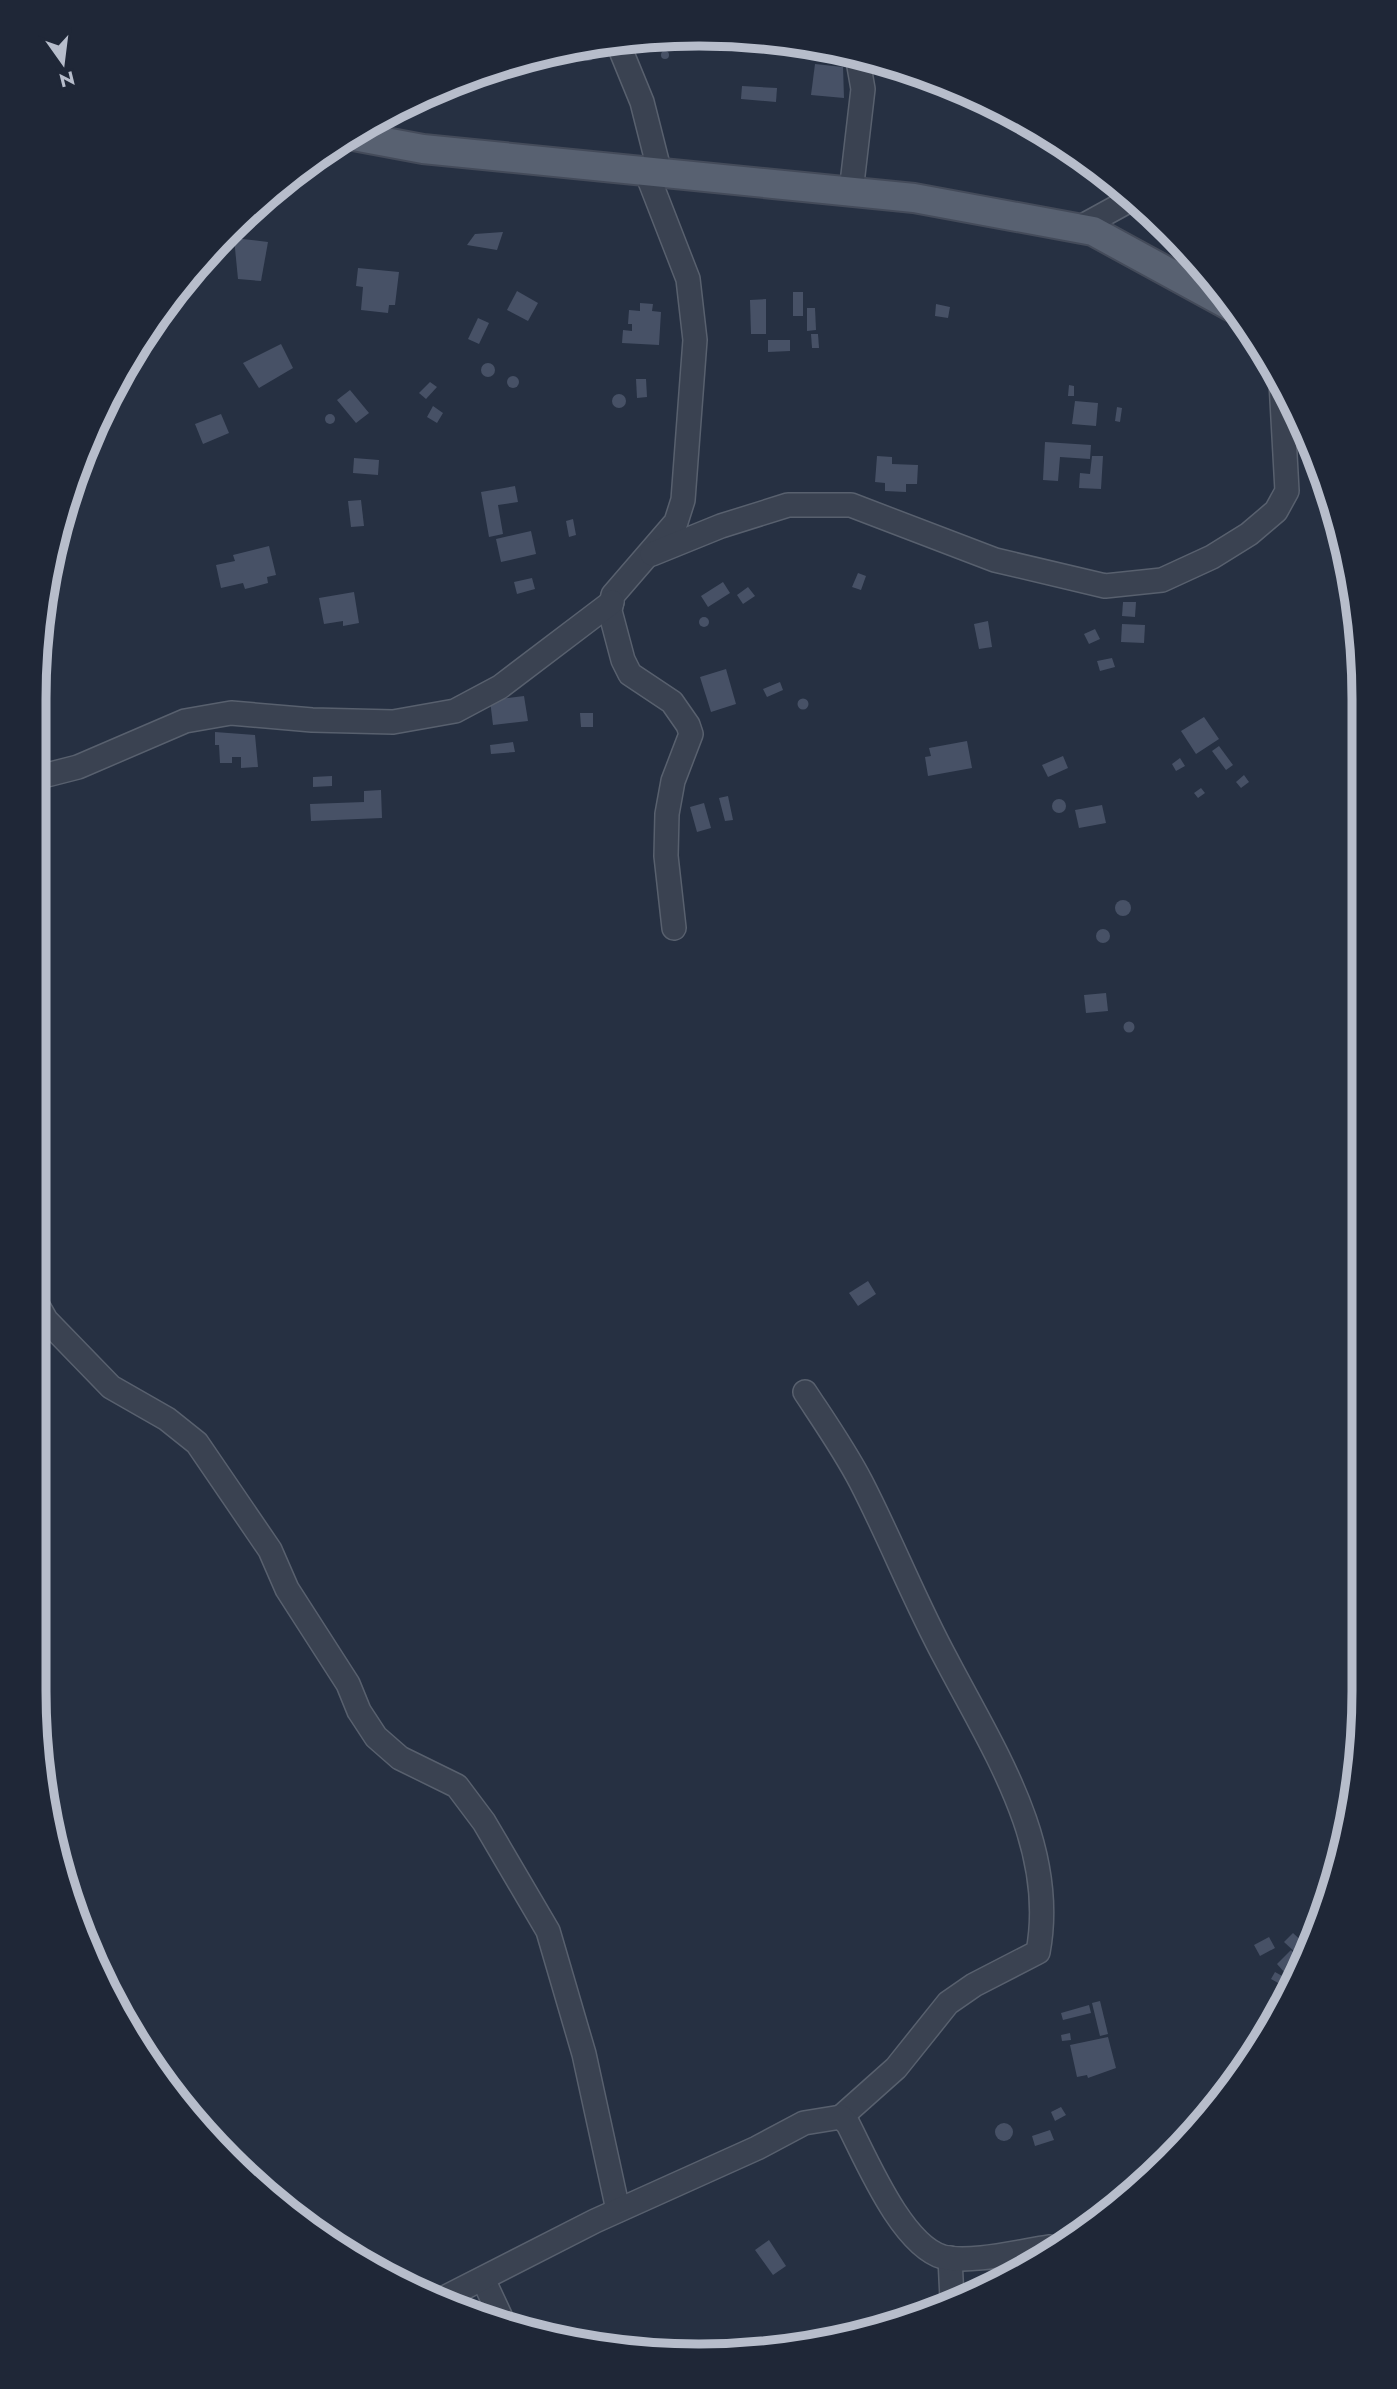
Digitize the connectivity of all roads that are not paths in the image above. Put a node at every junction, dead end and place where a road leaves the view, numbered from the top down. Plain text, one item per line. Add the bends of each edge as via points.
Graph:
1 (621, 50) edge
2 (859, 66) edge
3 (364, 138) edge
4 (653, 172) junction
5 (851, 192) junction
6 (1124, 203) edge
7 (1079, 228) junction
8 (1214, 297) edge
9 (1282, 407) edge
10 (646, 556) junction
11 (612, 602) junction
12 (46, 776) edge
13 (674, 928) dead end
14 (46, 1320) edge
15 (805, 1392) dead end
16 (841, 2117) junction
17 (618, 2210) junction
18 (1036, 2249) edge
19 (950, 2258) junction
20 (483, 2279) junction
21 (952, 2292) edge
22 (451, 2295) edge
23 (498, 2312) edge

1 - 4 street via 642,103
2 - 5 street via 863,89
3 - 4 main road via 424,149
4 - 5 main road
4 - 10 street via 688,279 695,340 683,500 676,522
5 - 7 main road via 914,198
6 - 7 street
7 - 8 main road via 1093,231
9 - 10 street via 1287,492 1276,511 1212,557 1162,580 1105,586 995,560 851,505 788,505
10 - 11 street via 627,575
11 - 12 street via 500,687 455,711 393,722 231,713 185,722
11 - 13 street via 610,611 630,674 673,702 691,734 673,781 667,814 666,856
14 - 17 street via 111,1387 167,1419 197,1443 271,1550 287,1589 376,1737 400,1758 457,1786 484,1822 548,1931 584,2054
15 - 16 street via 860,1479 945,1659 992,1743 1021,1812 1041,1882 1038,1952 948,2003 895,2068
16 - 17 street via 804,2123
16 - 19 street via 914,2237 927,2250
17 - 20 street
18 - 19 street
19 - 21 street
20 - 22 street
20 - 23 street

